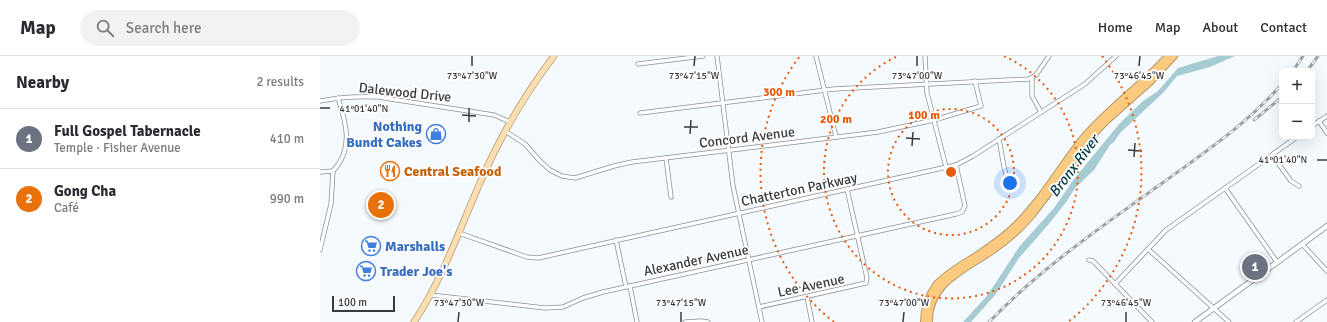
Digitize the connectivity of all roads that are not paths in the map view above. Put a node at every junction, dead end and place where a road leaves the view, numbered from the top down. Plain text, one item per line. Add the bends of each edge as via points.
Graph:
1 (554, 56) edge
2 (703, 56) edge
3 (717, 56) edge
4 (816, 56) edge
5 (925, 56) edge
6 (1049, 56) edge
7 (1116, 56) edge
8 (1168, 56) edge
9 (1174, 56) edge
10 (638, 64) dead end
11 (1032, 78) junction
12 (975, 81) junction
13 (926, 84) junction
14 (824, 90) junction
15 (338, 98) junction
16 (320, 101) edge
17 (723, 102) junction
18 (1041, 112) junction
19 (640, 113) dead end
20 (1327, 116) edge
21 (934, 120) junction
22 (1319, 121) junction
23 (510, 122) junction
24 (1315, 124) edge
25 (505, 131) junction
26 (1327, 133) edge
27 (836, 137) junction
28 (999, 139) junction
29 (1293, 140) edge
30 (728, 150) junction
31 (1272, 155) junction
32 (666, 158) junction
33 (956, 165) junction
34 (946, 167) junction
35 (333, 171) junction
36 (320, 172) edge
37 (1009, 185) dead end
38 (1299, 186) dead end
39 (1225, 188) junction
40 (846, 189) junction
41 (671, 197) dead end
42 (739, 213) junction
43 (1327, 226) edge
44 (459, 234) junction
45 (857, 236) junction
46 (616, 240) junction
47 (1302, 244) junction
48 (1148, 249) junction
49 (320, 250) edge
50 (749, 260) junction
51 (1089, 260) dead end
52 (1277, 262) junction
53 (1327, 271) edge
54 (1115, 284) junction
55 (628, 286) junction
56 (431, 296) junction
57 (807, 297) junction
58 (1327, 300) edge
59 (759, 307) junction
60 (1214, 308) junction
61 (414, 322) edge
62 (637, 322) edge
63 (685, 322) edge
64 (708, 322) edge
65 (762, 322) edge
66 (812, 322) edge
67 (924, 322) edge
68 (929, 322) edge
69 (1152, 322) edge
70 (1195, 322) edge
71 (1229, 322) edge
72 (1296, 322) edge

1 - 23 main road
2 - 10 street
3 - 17 street
4 - 14 street
5 - 13 street
6 - 11 street
7 - 18 street, Chatterton Parkway via 1085,84
8 - 67 highway via 1089,132 1021,221 998,241 938,284 928,300
9 - 68 highway via 1090,138 1022,227 941,287 932,304
11 - 12 street
11 - 18 street via 1032,96
12 - 13 street
12 - 21 street, Concord Avenue via 981,106
13 - 14 street
13 - 21 street
14 - 17 street
14 - 27 street
15 - 16 street, Dalewood Drive
15 - 23 street, Dalewood Drive via 378,97 494,115
15 - 35 street via 347,138 343,155
17 - 19 street
17 - 30 street
18 - 28 street, Chatterton Parkway
20 - 22 street
21 - 27 street, Concord Avenue via 878,132
21 - 34 street
22 - 24 street
22 - 26 street
23 - 25 main road
25 - 32 street, Concord Avenue via 524,144 550,170 567,178 580,177 621,164
25 - 44 main road
27 - 30 street, Concord Avenue
28 - 33 street, Chatterton Parkway
28 - 37 street
29 - 31 street
30 - 32 street, Concord Avenue
30 - 42 street
31 - 38 street via 1291,181
31 - 39 street
32 - 41 street
33 - 34 street, Chatterton Parkway
33 - 45 street, Alexander Avenue via 965,202 965,209 962,212
34 - 40 street, Chatterton Parkway
35 - 36 street
35 - 49 street via 331,204
39 - 48 street via 1166,230
39 - 52 street
40 - 42 street, Chatterton Parkway
40 - 45 street
42 - 46 street, Chatterton Parkway
42 - 50 street
43 - 47 street
44 - 46 street, Chatterton Parkway via 533,258
44 - 56 main road
45 - 50 street, Alexander Avenue
45 - 57 street, Lee Avenue via 867,282
46 - 55 street
47 - 52 street
47 - 53 street
48 - 54 street
48 - 60 street
50 - 55 street, Alexander Avenue
50 - 59 street
51 - 54 street
52 - 60 street
54 - 69 street
55 - 56 street, Alexander Avenue via 553,309
55 - 62 street
56 - 61 main road
57 - 59 street, Lee Avenue
57 - 66 street
58 - 72 street
59 - 65 street
60 - 70 street
60 - 71 street
63 - 64 street

